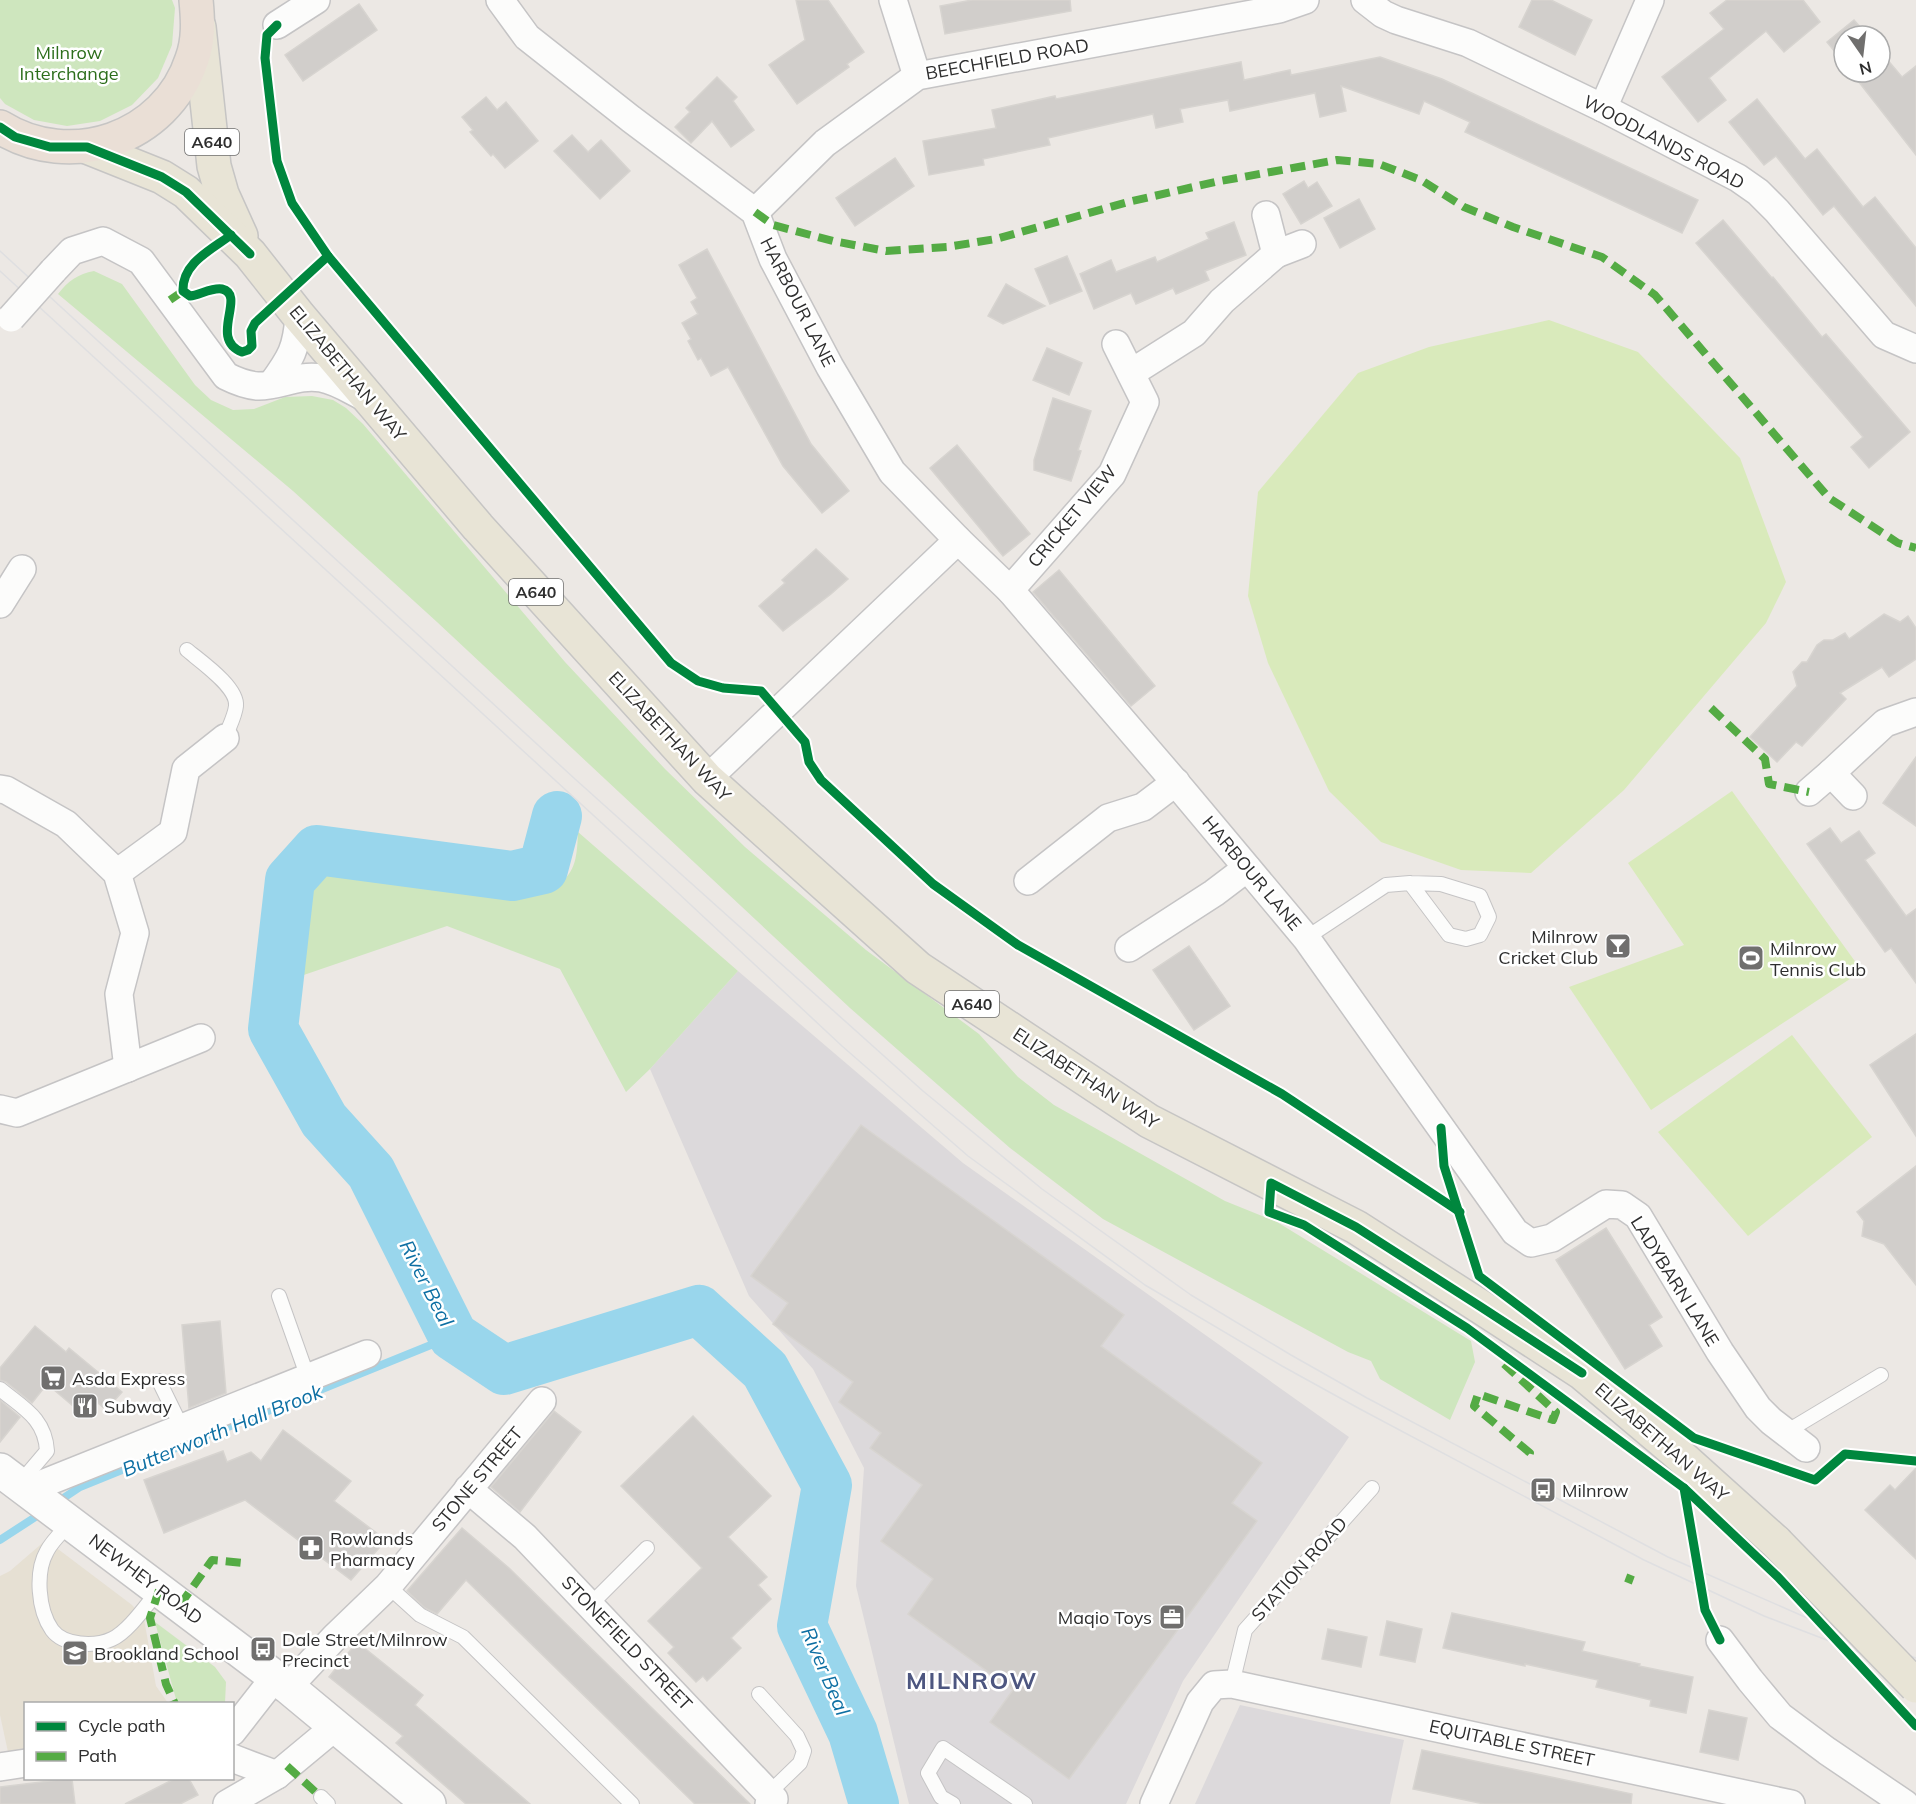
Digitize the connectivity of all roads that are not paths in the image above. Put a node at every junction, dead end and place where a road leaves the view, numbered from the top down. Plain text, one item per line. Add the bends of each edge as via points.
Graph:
1 (316, 0) edge
2 (500, 0) edge
3 (893, 0) edge
4 (1305, 0) edge
5 (1365, 0) edge
6 (1650, 0) edge
7 (197, 12) edge
8 (277, 25) dead end
9 (917, 76) junction
10 (1603, 108) junction
11 (0, 127) edge
12 (87, 147) junction
13 (755, 212) junction
14 (1266, 215) dead end
15 (1302, 244) dead end
16 (250, 254) junction
17 (1276, 254) junction
18 (298, 315) junction
19 (6, 325) edge
20 (1116, 344) dead end
21 (1916, 349) edge
22 (1131, 373) junction
23 (272, 384) junction
24 (370, 400) junction
25 (958, 540) junction
26 (22, 569) dead end
27 (1010, 590) junction
28 (0, 604) edge
29 (187, 650) dead end
30 (1916, 712) edge
31 (225, 738) joint
32 (1831, 773) junction
33 (707, 779) junction
34 (1176, 782) junction
35 (0, 789) edge
36 (1809, 792) dead end
37 (1853, 796) dead end
38 (1247, 868) junction
39 (117, 873) junction
40 (1028, 881) dead end
41 (1410, 883) junction
42 (1306, 938) junction
43 (1129, 948) dead end
44 (201, 1038) dead end
45 (129, 1068) junction
46 (0, 1109) edge
47 (1515, 1232) joint
48 (279, 1296) dead end
49 (367, 1354) dead end
50 (1881, 1375) dead end
51 (308, 1378) junction
52 (159, 1381) dead end
53 (0, 1389) edge
54 (542, 1401) dead end
55 (182, 1428) junction
56 (1796, 1440) joint
57 (1372, 1488) dead end
58 (468, 1489) junction
59 (35, 1496) edge
60 (647, 1548) dead end
61 (388, 1586) junction
62 (159, 1590) junction
63 (590, 1605) junction
64 (1720, 1640) dead end
65 (281, 1682) junction
66 (1232, 1684) junction
67 (1916, 1686) edge
68 (759, 1694) dead end
69 (336, 1726) junction
70 (234, 1730) edge
71 (234, 1759) edge
72 (24, 1763) edge
73 (0, 1767) edge
74 (277, 1775) junction
75 (769, 1798) edge
76 (226, 1804) edge
77 (429, 1804) edge
78 (632, 1804) edge
79 (953, 1804) edge
80 (1025, 1804) edge
81 (1154, 1804) edge
82 (1791, 1804) edge
83 (1905, 1804) edge

1 - 8 street
2 - 13 street via 527,37
3 - 9 street
4 - 9 street, BEECHFIELD ROAD via 1279,9
5 - 10 street, WOODLANDS ROAD via 1396,20 1468,43
6 - 10 street
7 - 12 highway, A640 via 192,59 176,91 152,118 122,137
7 - 16 main road, ELIZABETHAN WAY / A640 via 214,166 222,194
9 - 13 street, BEECHFIELD ROAD via 825,143
10 - 21 street, WOODLANDS ROAD via 1758,192 1884,335
11 - 12 highway, A640 via 15,137 50,147
12 - 16 main road, ELIZABETHAN WAY / A640 via 162,177 186,192
13 - 25 street, HARBOUR LANE via 773,258 825,357 892,472
14 - 17 street
15 - 17 street
16 - 18 main road, ELIZABETHAN WAY / A640
17 - 22 street via 1222,301 1194,333
18 - 23 street via 291,356
18 - 24 main road, ELIZABETHAN WAY / A640
19 - 23 street, bridge via 72,251 103,241 141,261 226,376 241,383
20 - 22 street, CRICKET VIEW
22 - 27 street, CRICKET VIEW via 1146,402 1112,474
23 - 24 street via 321,378
24 - 33 main road, ELIZABETHAN WAY / A640 via 478,527
25 - 27 street, HARBOUR LANE
25 - 33 street
26 - 28 street
27 - 34 street, HARBOUR LANE
29 - 31 lane via 233,693 236,706
30 - 32 street via 1885,723
31 - 39 street via 186,769 173,832
32 - 36 street
32 - 37 street
33 - 67 main road, ELIZABETHAN WAY / A640, bridge via 918,968 1149,1121 1356,1227 1573,1367 1776,1542
34 - 38 street, HARBOUR LANE
34 - 40 street via 1143,807 1108,818
35 - 39 street via 66,824
38 - 42 street, HARBOUR LANE
38 - 43 street
39 - 45 street via 135,933 119,994
41 - 41 lane via 1441,884 1479,896 1489,917 1480,935 1466,939 1449,935
41 - 42 lane via 1386,885
42 - 47 street, HARBOUR LANE
44 - 45 street
45 - 46 street via 18,1113
47 - 56 street, LADYBARN LANE via 1531,1243 1552,1238 1606,1204 1622,1205 1638,1216 1758,1408
48 - 51 lane
49 - 51 street
50 - 56 lane
51 - 55 street
52 - 55 lane
53 - 59 lane via 38,1420 46,1438 47,1451
54 - 58 street, STONE STREET
55 - 59 street
57 - 66 lane, STATION ROAD via 1245,1630
58 - 61 street, STONE STREET
58 - 63 street, STONEFIELD STREET via 525,1537
59 - 62 street, NEWHEY ROAD
59 - 62 lane via 47,1551 39,1594 53,1632 69,1641 90,1644 112,1639
60 - 63 lane
61 - 65 street, STONE STREET
61 - 78 lane via 420,1615 463,1637
62 - 65 street, NEWHEY ROAD
63 - 75 street, STONEFIELD STREET
64 - 83 street via 1780,1716
65 - 69 street, NEWHEY ROAD
65 - 70 street, STONE STREET
66 - 81 street via 1214,1685 1200,1702
66 - 82 street, EQUITABLE STREET
68 - 75 lane via 797,1736 804,1751 800,1763
69 - 74 street
69 - 77 street, NEWHEY ROAD
71 - 74 street
72 - 73 street
74 - 76 street
79 - 80 lane via 941,1797 928,1773 943,1748

